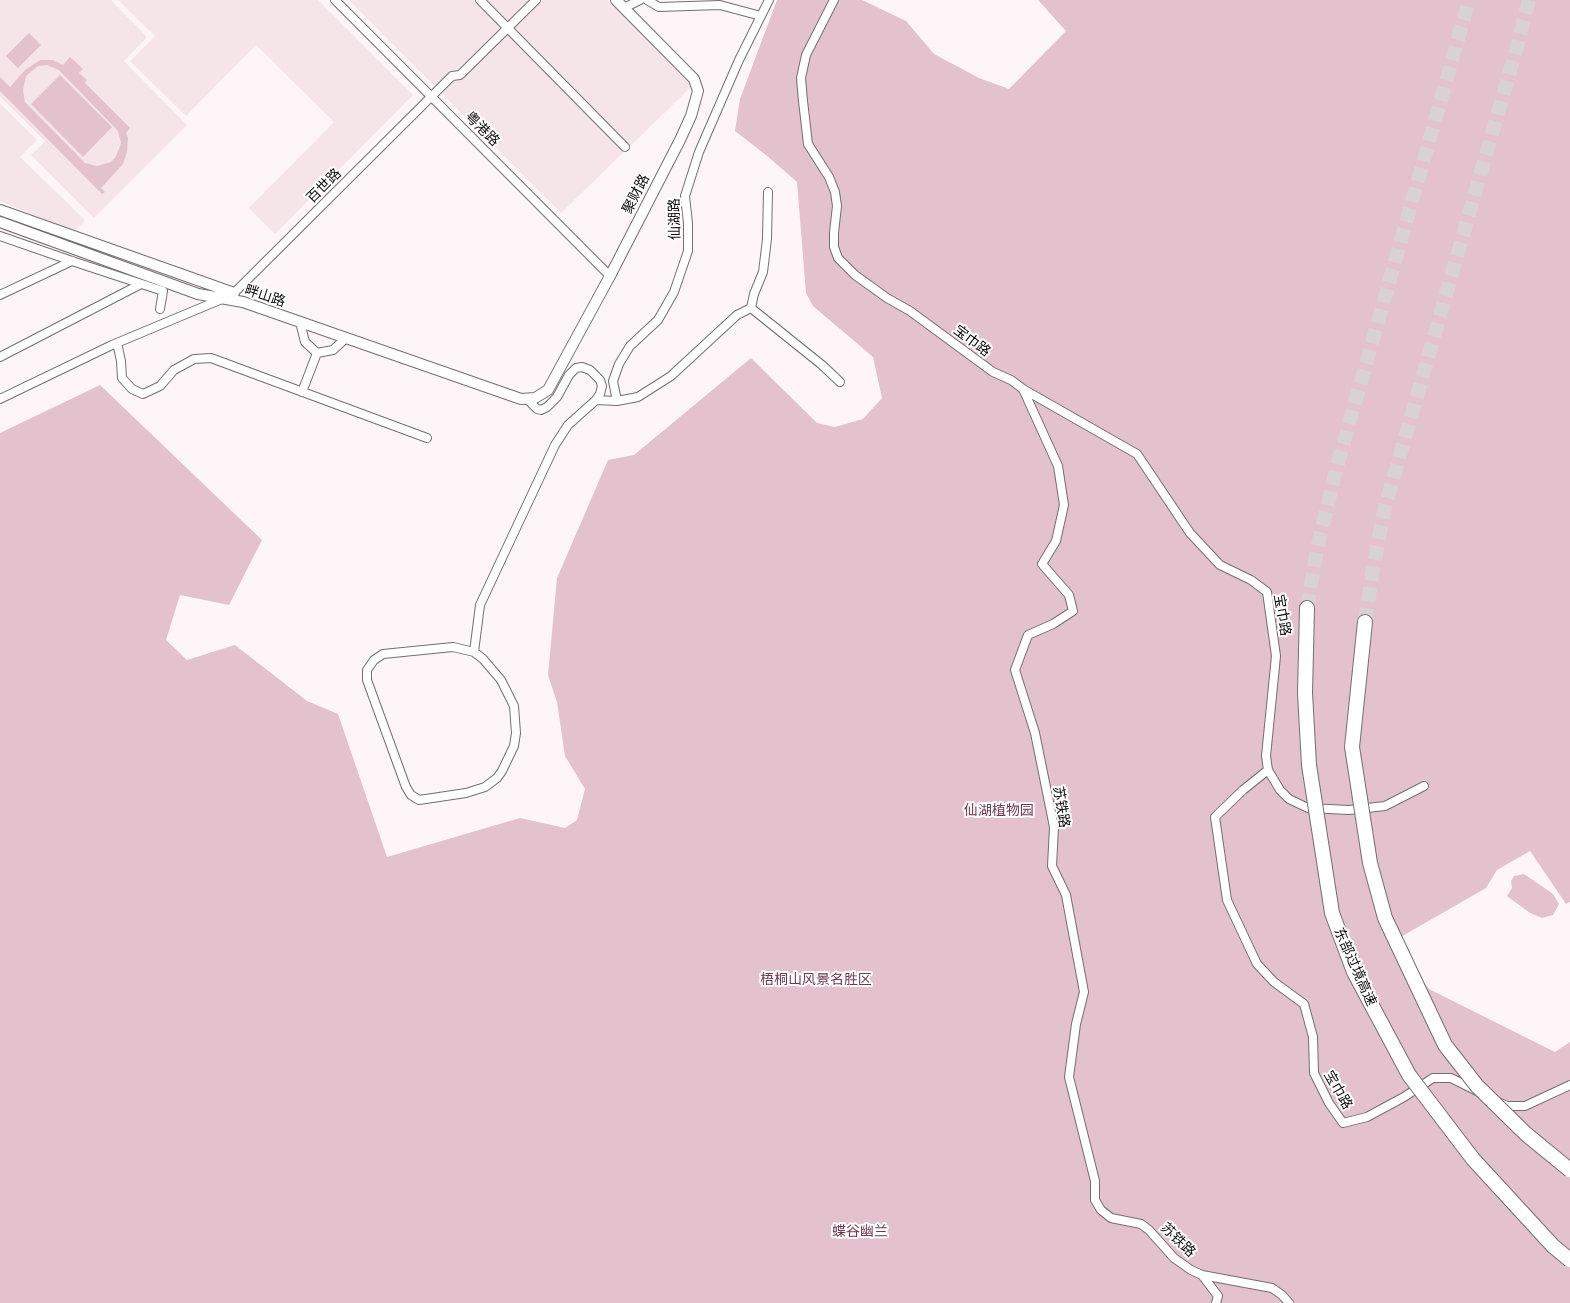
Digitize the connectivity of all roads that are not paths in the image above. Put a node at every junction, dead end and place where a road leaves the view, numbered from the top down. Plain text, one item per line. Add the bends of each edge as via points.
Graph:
1 (335, 0) edge
2 (480, 0) edge
3 (536, 0) edge
4 (616, 0) edge
5 (640, 0) edge
6 (646, 0) edge
7 (769, 0) edge
8 (834, 0) edge
9 (624, 8) junction
10 (761, 16) junction
11 (507, 28) junction
12 (432, 97) junction
13 (625, 147) dead end
14 (768, 192) dead end
15 (0, 210) edge
16 (0, 222) edge
17 (0, 236) edge
18 (72, 261) junction
19 (610, 276) junction
20 (141, 284) junction
21 (234, 293) joint
22 (0, 295) edge
23 (222, 299) junction
24 (751, 308) junction
25 (160, 309) dead end
26 (300, 322) junction
27 (346, 338) junction
28 (117, 343) junction
29 (317, 353) junction
30 (0, 357) edge
31 (840, 382) dead end
32 (1022, 389) junction
33 (302, 392) junction
34 (0, 399) edge
35 (525, 400) junction
36 (596, 400) junction
37 (617, 401) junction
38 (427, 438) dead end
39 (1307, 608) tunnel mouth
40 (1365, 622) tunnel mouth
41 (474, 652) junction
42 (1268, 770) junction
43 (1424, 786) dead end
44 (1570, 1085) edge
45 (1570, 1170) edge
46 (1570, 1260) edge
47 (1202, 1275) junction
48 (1216, 1303) edge
49 (1289, 1303) edge

1 - 12 street, 粤港路
2 - 11 street
3 - 11 street, 百世路
4 - 9 street, 聚财路
5 - 9 street
6 - 10 street via 659,7 720,5
7 - 10 street, 仙湖路
8 - 32 street, 宝巾路 via 806,55 801,78 808,144 829,178 838,206 834,233 838,258 887,298
9 - 19 street, 聚财路 via 694,79 698,91 680,140
10 - 37 street, 仙湖路 via 699,152 685,196 688,251 674,292 658,320 630,346 619,364 613,381
11 - 12 street, 百世路 via 460,75 452,76
11 - 13 street
12 - 19 street, 粤港路
12 - 21 street, 百世路
14 - 24 street via 763,272
15 - 21 street, 畔山路
16 - 23 street, 畔山路 via 198,294
17 - 18 street
18 - 20 street
18 - 22 street
19 - 35 street, 聚财路 via 548,390
20 - 25 street via 163,291
20 - 30 street
23 - 26 street, 畔山路 via 243,302
23 - 28 street
24 - 31 street
24 - 37 street via 737,314 671,376 638,397
26 - 27 street, 畔山路
26 - 29 street via 305,342
27 - 29 street via 333,350
27 - 35 street, 畔山路
28 - 33 street via 122,378 132,389 143,394 160,386 174,370 194,359 211,358
28 - 34 street
29 - 33 street
32 - 42 street, 宝巾路 via 1137,454 1190,533 1220,565 1267,592 1276,656 1266,756
32 - 47 street, 苏铁路 via 1058,466 1064,505 1056,541 1042,564 1069,595 1073,611 1028,636 1015,670 1035,734 1054,828 1052,866 1066,895 1084,992 1069,1077 1095,1181 1095,1200 1101,1210 1111,1218 1141,1224 1181,1264
33 - 38 street
35 - 36 street via 536,409 547,407 576,368 590,370 600,380 602,386
36 - 37 street
36 - 41 street via 568,424 555,446 480,605
39 - 46 highway, 东部过境高速, bridge via 1305,693 1309,765 1332,913 1354,972 1409,1076 1473,1159 1553,1246
40 - 45 highway, bridge via 1352,748 1370,863 1385,918 1445,1045 1477,1086 1526,1134
41 - 41 street via 493,669 514,706 514,746 497,778 484,787 419,800 410,795 406,787 367,680 367,670 383,654 453,646
42 - 43 street via 1289,799 1308,808 1349,810 1385,806
42 - 44 street, 宝巾路 via 1215,817 1227,900 1257,964 1274,982 1304,1004 1313,1037 1314,1074 1343,1124 1367,1117 1433,1078 1451,1078 1507,1106 1525,1106
47 - 48 street via 1218,1296
47 - 49 street via 1272,1288

